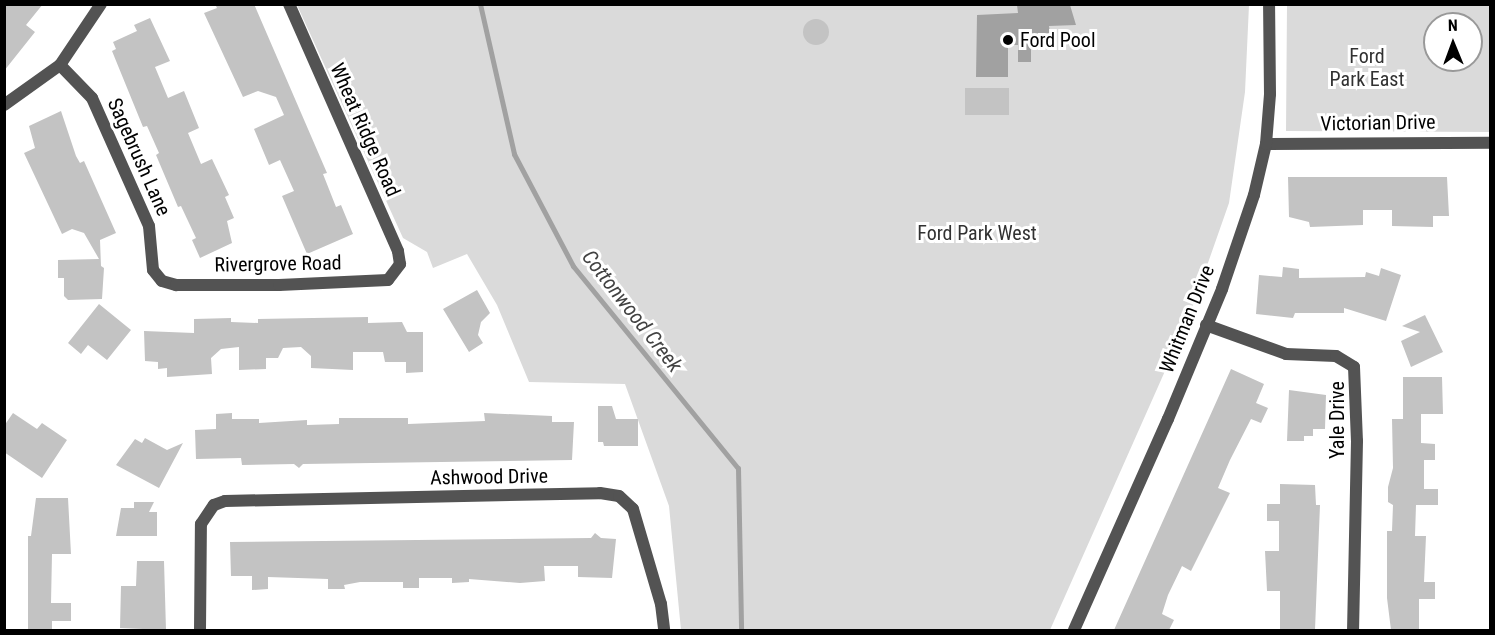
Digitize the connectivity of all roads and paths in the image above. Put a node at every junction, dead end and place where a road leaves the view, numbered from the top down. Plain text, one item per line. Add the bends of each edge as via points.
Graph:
1 (101, 4) edge
2 (289, 4) edge
3 (1269, 4) edge
4 (60, 65) junction
5 (4, 105) edge
6 (1491, 142) edge
7 (1266, 144) junction
8 (397, 271) joint
9 (157, 276) joint
10 (1206, 325) junction
11 (200, 630) edge
12 (664, 630) edge
13 (1074, 630) edge
14 (1353, 630) edge

1 - 4 street
2 - 8 street, Wheat Ridge Road via 398,251
3 - 7 street, Whitman Drive
4 - 5 street
4 - 9 street, Sagebrush Lane via 92,98 149,226
6 - 7 street, Victorian Drive
7 - 10 street, Whitman Drive via 1242,232
8 - 9 street, Rivergrove Road via 381,282 279,285 176,285
10 - 13 street, Whitman Drive
10 - 14 street, Yale Drive via 1278,352 1336,356 1354,367 1358,378
11 - 12 street, Ashwood Drive via 201,524 214,505 236,499 610,493 633,509 661,604

